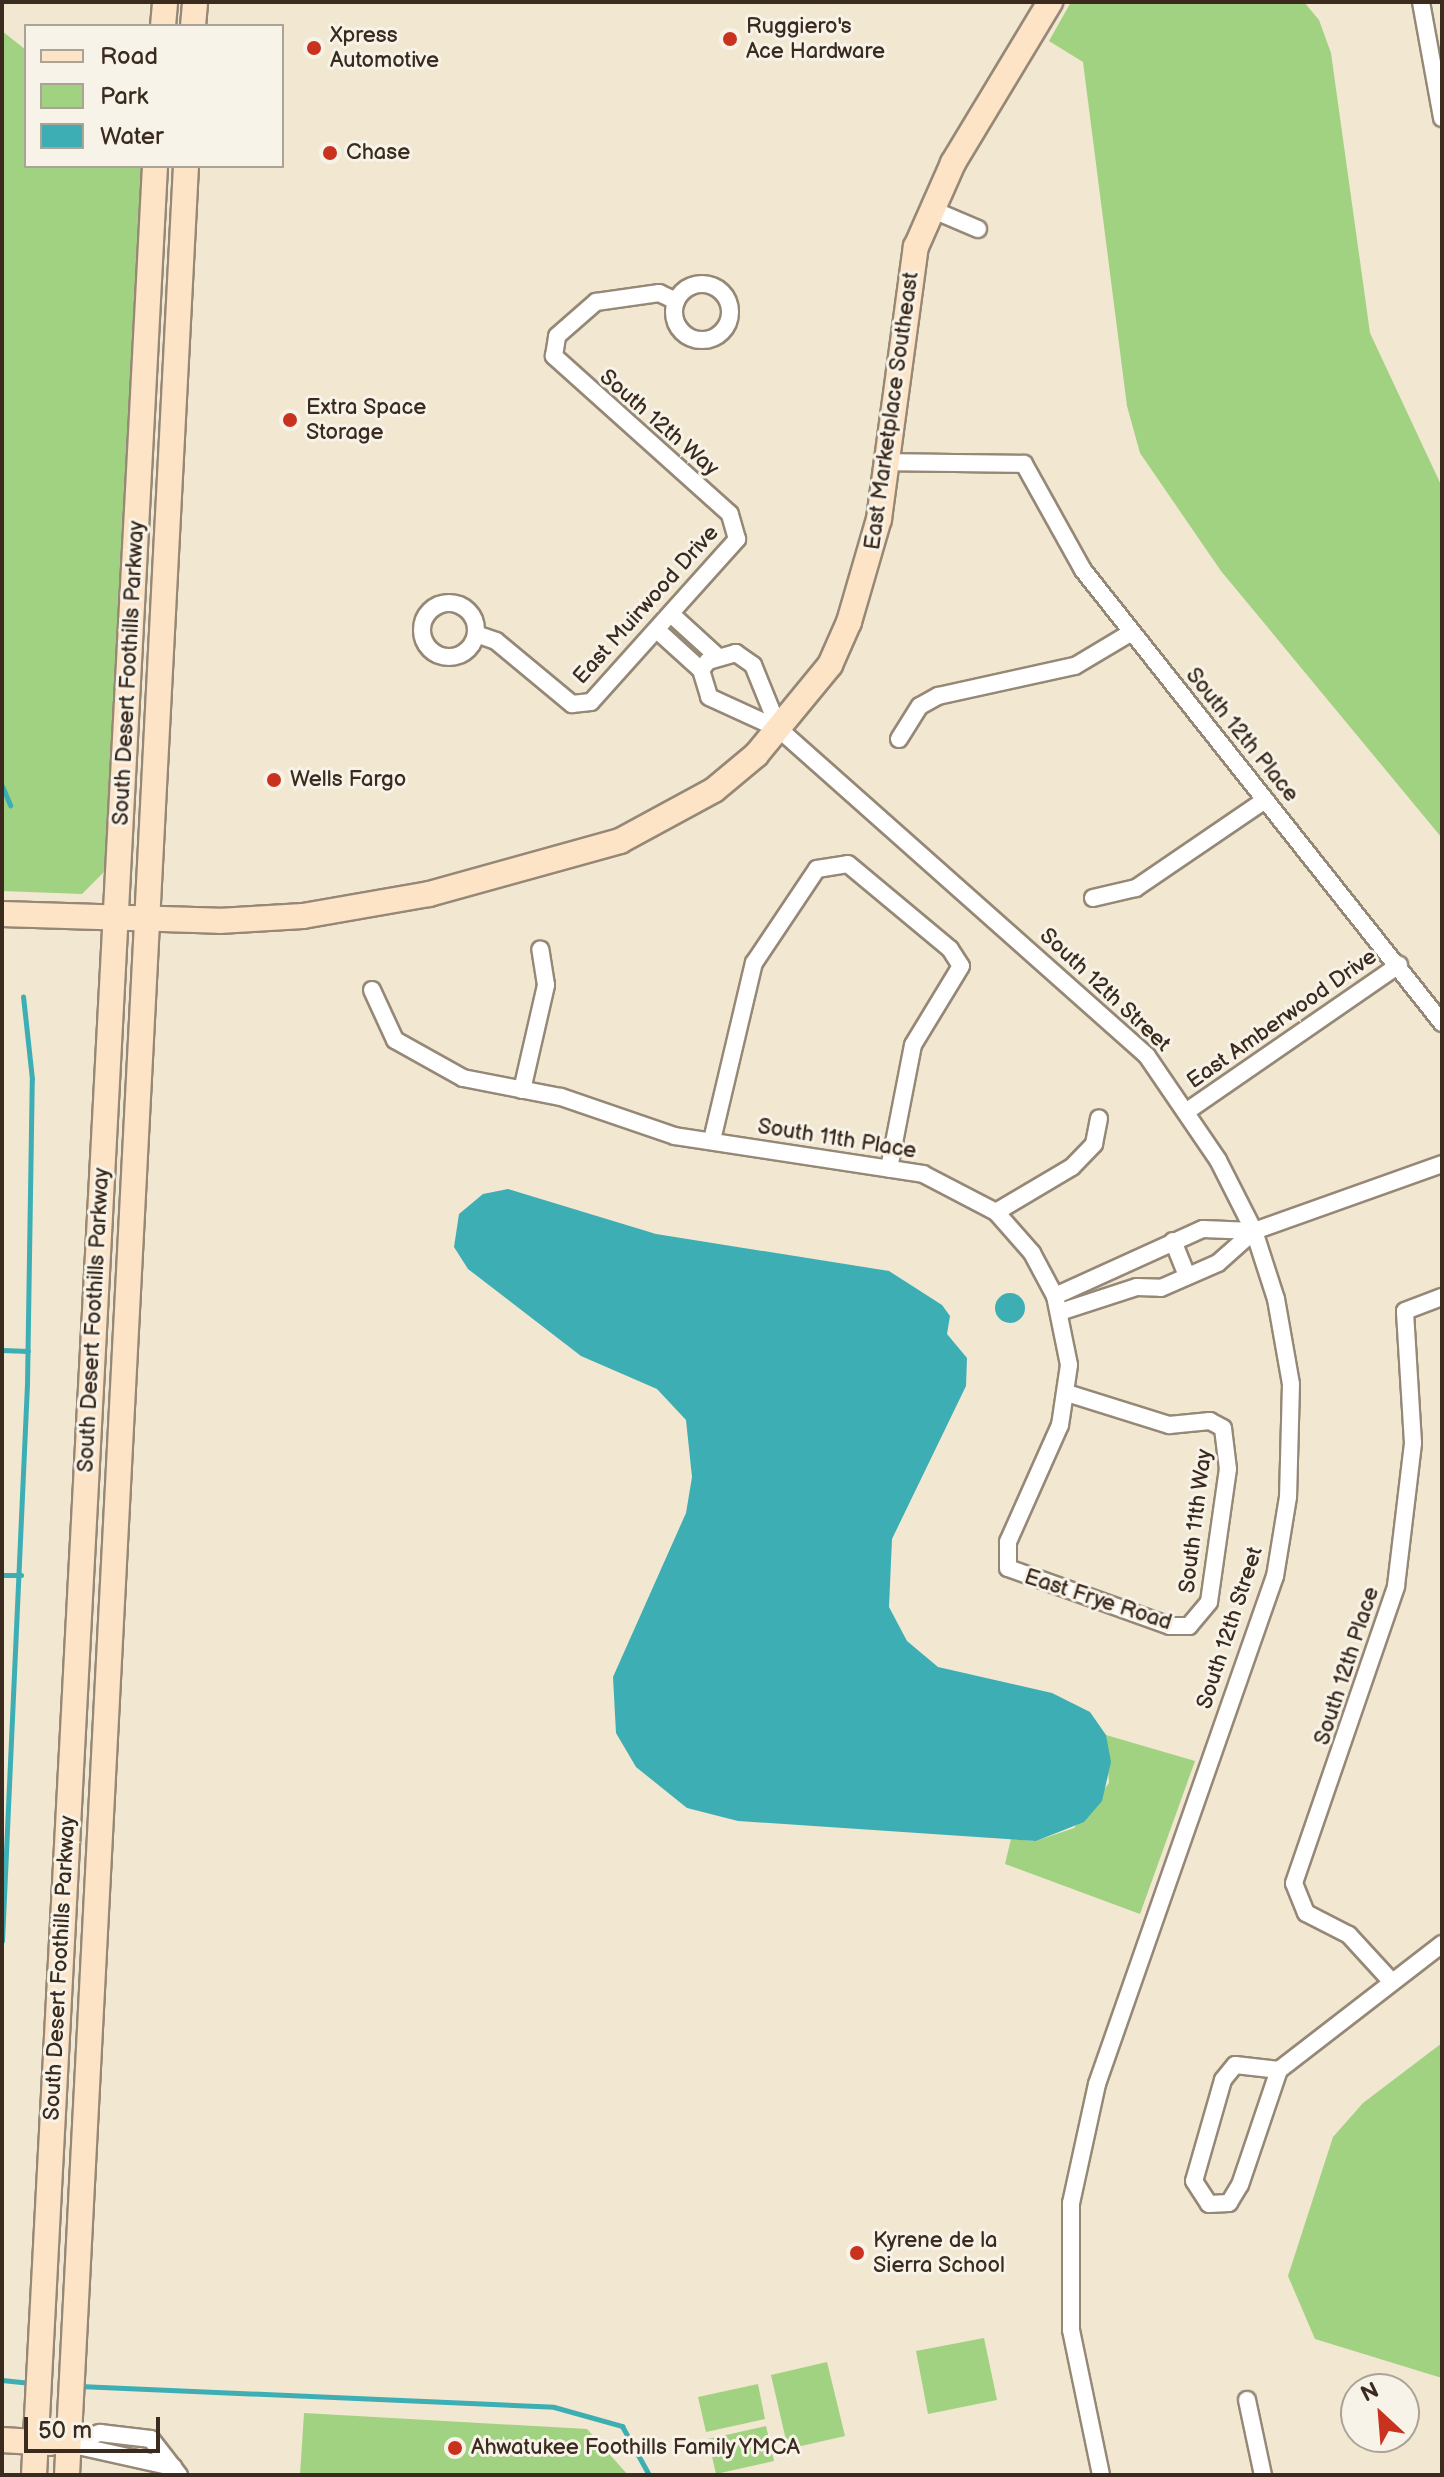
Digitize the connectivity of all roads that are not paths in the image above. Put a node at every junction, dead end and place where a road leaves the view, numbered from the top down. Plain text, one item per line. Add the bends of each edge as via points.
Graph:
1 (165, 2) edge
2 (195, 2) edge
3 (1050, 2) edge
4 (1421, 2) edge
5 (163, 24) edge
6 (193, 24) edge
7 (1442, 118) edge
8 (155, 168) edge
9 (186, 168) edge
10 (931, 209) junction
11 (978, 229) dead end
12 (676, 301) dead end
13 (885, 462) junction
14 (740, 531) joint
15 (671, 614) junction
16 (657, 630) junction
17 (1132, 632) junction
18 (476, 634) dead end
19 (716, 655) junction
20 (701, 670) junction
21 (779, 729) junction
22 (899, 739) dead end
23 (1265, 800) junction
24 (1093, 898) dead end
25 (2, 914) edge
26 (116, 920) junction
27 (148, 923) junction
28 (540, 949) dead end
29 (1399, 965) junction
30 (372, 990) dead end
31 (1442, 1023) edge
32 (522, 1090) junction
33 (1190, 1109) junction
34 (1099, 1118) dead end
35 (712, 1140) junction
36 (1442, 1164) edge
37 (889, 1169) junction
38 (996, 1212) junction
39 (1254, 1231) junction
40 (1173, 1241) junction
41 (1187, 1276) junction
42 (1055, 1296) junction
43 (1442, 1297) edge
44 (1060, 1312) junction
45 (1067, 1393) junction
46 (1008, 1568) joint
47 (1189, 1626) joint
48 (63, 1906) junction
49 (96, 1906) junction
50 (1442, 1944) edge
51 (1392, 1982) junction
52 (1279, 2070) junction
53 (1247, 2400) dead end
54 (135, 2436) junction
55 (2, 2440) edge
56 (36, 2442) junction
57 (69, 2444) junction
58 (135, 2454) junction
59 (176, 2471) edge
60 (34, 2475) edge
61 (67, 2475) edge
62 (1101, 2475) edge
63 (1263, 2475) edge

1 - 5 street
2 - 6 street
3 - 10 street, East Marketplace Southeast
4 - 7 street
8 - 26 street, South Desert Foothills Parkway
9 - 27 street, South Desert Foothills Parkway
10 - 11 street
10 - 13 street, East Marketplace Southeast via 909,284
12 - 14 street, South 12th Way via 639,293 596,302 552,346 558,363
13 - 17 street, South 12th Place via 1024,464 1083,570
13 - 21 street, East Marketplace Southeast via 867,574 849,622 830,665
14 - 15 street, East Muirwood Drive
15 - 16 street, East Muirwood Drive
15 - 19 street, South 12th Street
16 - 18 street, East Muirwood Drive via 582,705 553,691 496,641
16 - 20 street, South 12th Street
17 - 22 street via 1075,666 938,696 920,706
17 - 23 street, South 12th Place
19 - 20 street
19 - 21 street, South 12th Street via 736,653 753,665
20 - 21 street, South 12th Street via 718,704
21 - 27 street, East Marketplace Southeast via 714,790 620,841 482,883 339,911
21 - 33 street, South 12th Street via 1102,1011
23 - 24 street via 1136,888
23 - 29 street, South 12th Place
25 - 26 street
26 - 27 street, East Marketplace Southeast
26 - 48 street, South Desert Foothills Parkway
27 - 49 street, South Desert Foothills Parkway
28 - 32 street via 546,985
29 - 31 street, South 12th Place
29 - 33 street, East Amberwood Drive
30 - 32 street, South 11th Place via 395,1040 463,1078
32 - 35 street, South 11th Place via 662,1133
33 - 39 street, South 12th Street
34 - 38 street via 1094,1144 1072,1167
35 - 37 street, South 11th Place
35 - 37 street via 754,963 802,885 831,862 865,877 961,966 913,1045
36 - 39 street
37 - 38 street, South 11th Place via 923,1174
38 - 42 street, South 11th Place via 1032,1253
39 - 40 street via 1227,1226
39 - 41 street via 1237,1251
39 - 62 street, South 12th Street via 1276,1299 1291,1384 1288,1497 1275,1576 1097,2084 1077,2167 1067,2251 1071,2330
40 - 41 street
40 - 42 street
41 - 44 street
42 - 44 street, South 11th Place
43 - 51 street, South 12th Place via 1405,1311 1413,1443 1396,1586 1294,1883 1306,1913 1349,1935
44 - 45 street, South 11th Place
45 - 46 street, South 11th Place via 1008,1542
45 - 47 street, South 11th Way via 1169,1425 1210,1421 1229,1443 1209,1602
46 - 47 street, East Frye Road via 1019,1578
48 - 49 street
48 - 56 street, South Desert Foothills Parkway
49 - 57 street, South Desert Foothills Parkway
50 - 51 street
51 - 52 street
52 - 52 street via 1235,2065 1223,2080 1194,2181 1209,2204 1229,2203 1240,2185
53 - 63 street
54 - 57 street via 100,2433
54 - 58 street
54 - 59 street via 166,2451
55 - 56 street
56 - 57 street
56 - 60 street, South Desert Foothills Parkway
57 - 58 street via 91,2453
57 - 61 street, South Desert Foothills Parkway
58 - 59 street

